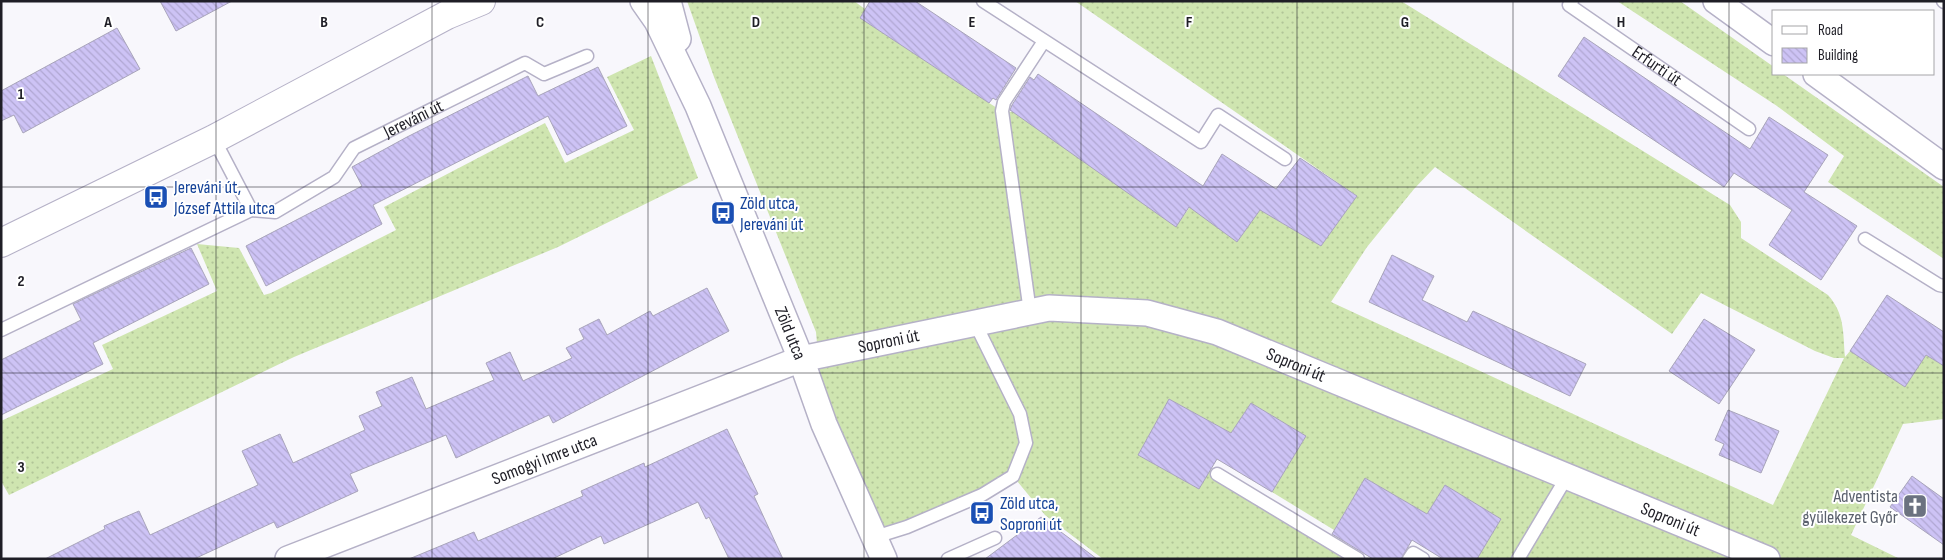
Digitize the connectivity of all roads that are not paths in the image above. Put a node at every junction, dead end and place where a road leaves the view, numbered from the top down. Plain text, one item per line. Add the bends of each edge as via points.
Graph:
1 (481, 1) edge
2 (644, 1) edge
3 (668, 1) edge
4 (983, 1) edge
5 (1572, 1) edge
6 (1716, 1) edge
7 (456, 8) edge
8 (1044, 42) junction
9 (1772, 42) edge
10 (587, 56) dead end
11 (1817, 75) edge
12 (698, 106) junction
13 (1749, 130) dead end
14 (214, 139) junction
15 (1285, 159) dead end
16 (1944, 167) edge
17 (251, 210) junction
18 (1865, 239) dead end
19 (1, 242) edge
20 (1944, 286) edge
21 (1030, 312) junction
22 (975, 323) junction
23 (1, 330) edge
24 (801, 359) junction
25 (1217, 474) dead end
26 (1568, 475) junction
27 (994, 538) dead end
28 (879, 548) edge
29 (291, 558) edge
30 (948, 559) edge
31 (1358, 559) edge
32 (1409, 559) edge
33 (1423, 559) edge
34 (1518, 559) edge
35 (1767, 559) edge

1 - 7 street
2 - 12 street, Zöld utca
3 - 12 street, Zöld utca
4 - 8 lane
5 - 13 lane, Erfurti út via 1570,5
6 - 9 street
7 - 14 street
8 - 15 lane via 1201,142 1218,115
8 - 21 lane via 1004,102 1002,110
10 - 17 lane, Jereváni út via 544,74 525,63 354,148 334,177 275,212
11 - 16 street
12 - 24 street, Zöld utca
14 - 17 lane
14 - 19 street
17 - 23 lane, Jereváni út
18 - 20 lane
21 - 22 street, Soproni út
21 - 26 street, Soproni út via 1049,308 1148,313 1217,332
22 - 24 street, Soproni út
22 - 28 lane via 1020,414 1026,442 1013,476 982,495 907,527
24 - 28 street, Zöld utca via 824,424
24 - 29 street, Somogyi Imre utca
25 - 31 lane
26 - 34 lane
26 - 35 street, Soproni út
27 - 30 lane
32 - 33 lane via 1413,553

